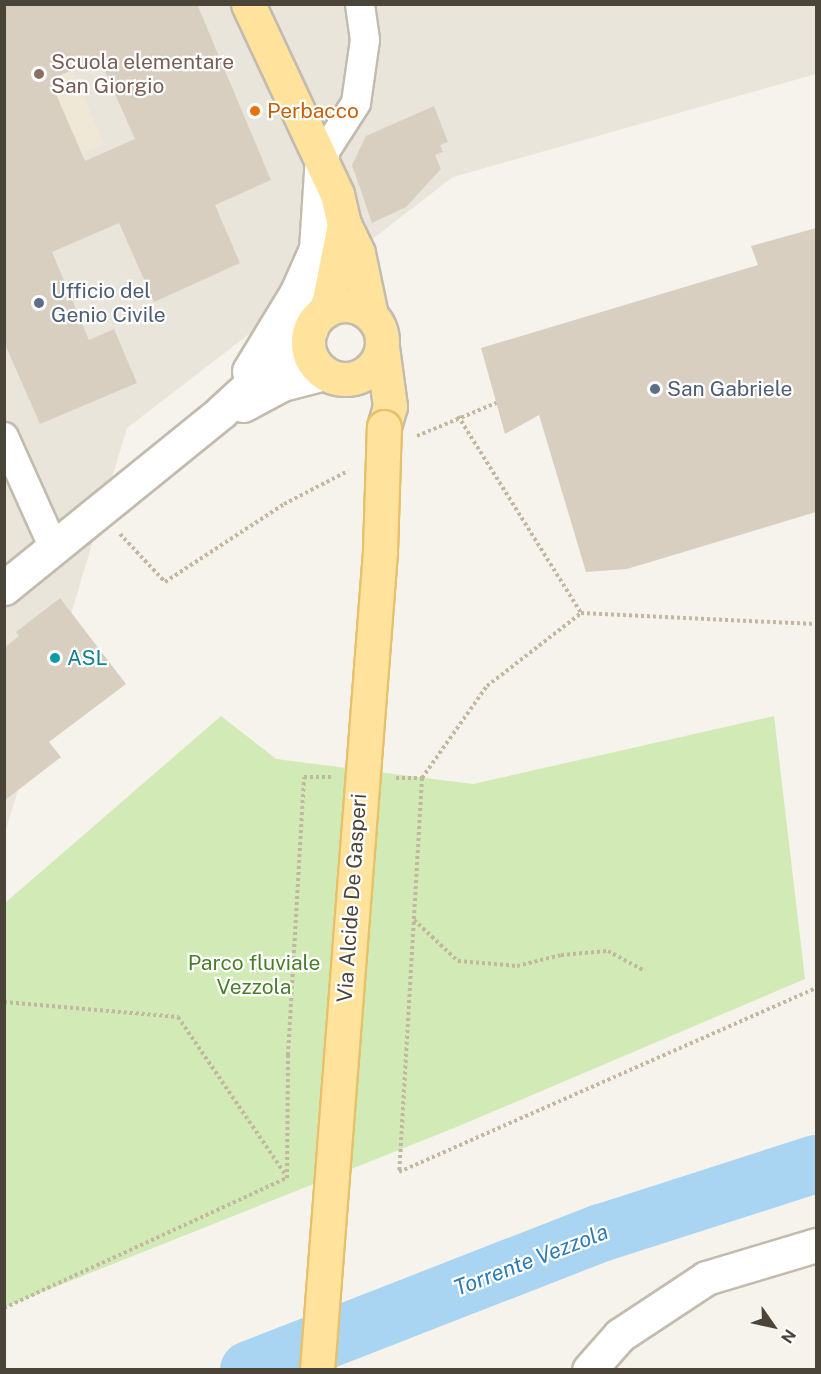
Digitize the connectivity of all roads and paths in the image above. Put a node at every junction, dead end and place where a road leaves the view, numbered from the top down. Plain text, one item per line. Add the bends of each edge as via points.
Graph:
1 (248, 4) edge
2 (360, 4) edge
3 (322, 156) junction
4 (344, 224) junction
5 (371, 315) junction
6 (319, 319) junction
7 (382, 346) junction
8 (337, 376) junction
9 (496, 403) dead end
10 (221, 412) junction
11 (458, 416) junction
12 (395, 434) junction
13 (4, 437) edge
14 (355, 468) dead end
15 (54, 548) junction
16 (147, 563) dead end
17 (4, 588) edge
18 (581, 613) junction
19 (816, 624) edge
20 (422, 778) dead end
21 (414, 920) dead end
22 (645, 971) dead end
23 (816, 988) edge
24 (4, 1002) edge
25 (399, 1173) dead end
26 (816, 1245) edge
27 (4, 1308) edge
28 (317, 1370) edge
29 (589, 1370) edge

1 - 3 main road, Via Alcide De Gasperi
2 - 3 street via 365,40 356,102
3 - 4 main road, Via Alcide De Gasperi
3 - 10 street via 316,249 265,347
4 - 5 main road, Via Alcide De Gasperi via 358,253
4 - 6 main road, Via Alcide De Gasperi
5 - 6 main road via 349,305
5 - 7 main road, Via Alcide De Gasperi
6 - 8 main road, Via Alcide De Gasperi via 310,353
6 - 10 street
7 - 8 main road via 371,368
7 - 12 main road, Via Alcide De Gasperi
8 - 10 street via 282,384
8 - 12 main road, Via Alcide De Gasperi
9 - 11 path
10 - 15 street
11 - 12 path
11 - 18 path
12 - 28 main road, Via Alcide De Gasperi, bridge via 380,551
13 - 15 street
14 - 16 path via 284,504 165,582
15 - 17 street
18 - 19 path
18 - 20 path via 487,686
21 - 22 path via 458,961 517,966 561,955 608,951
23 - 25 path
24 - 27 path via 178,1017 288,1178
26 - 29 street via 706,1278 620,1335

